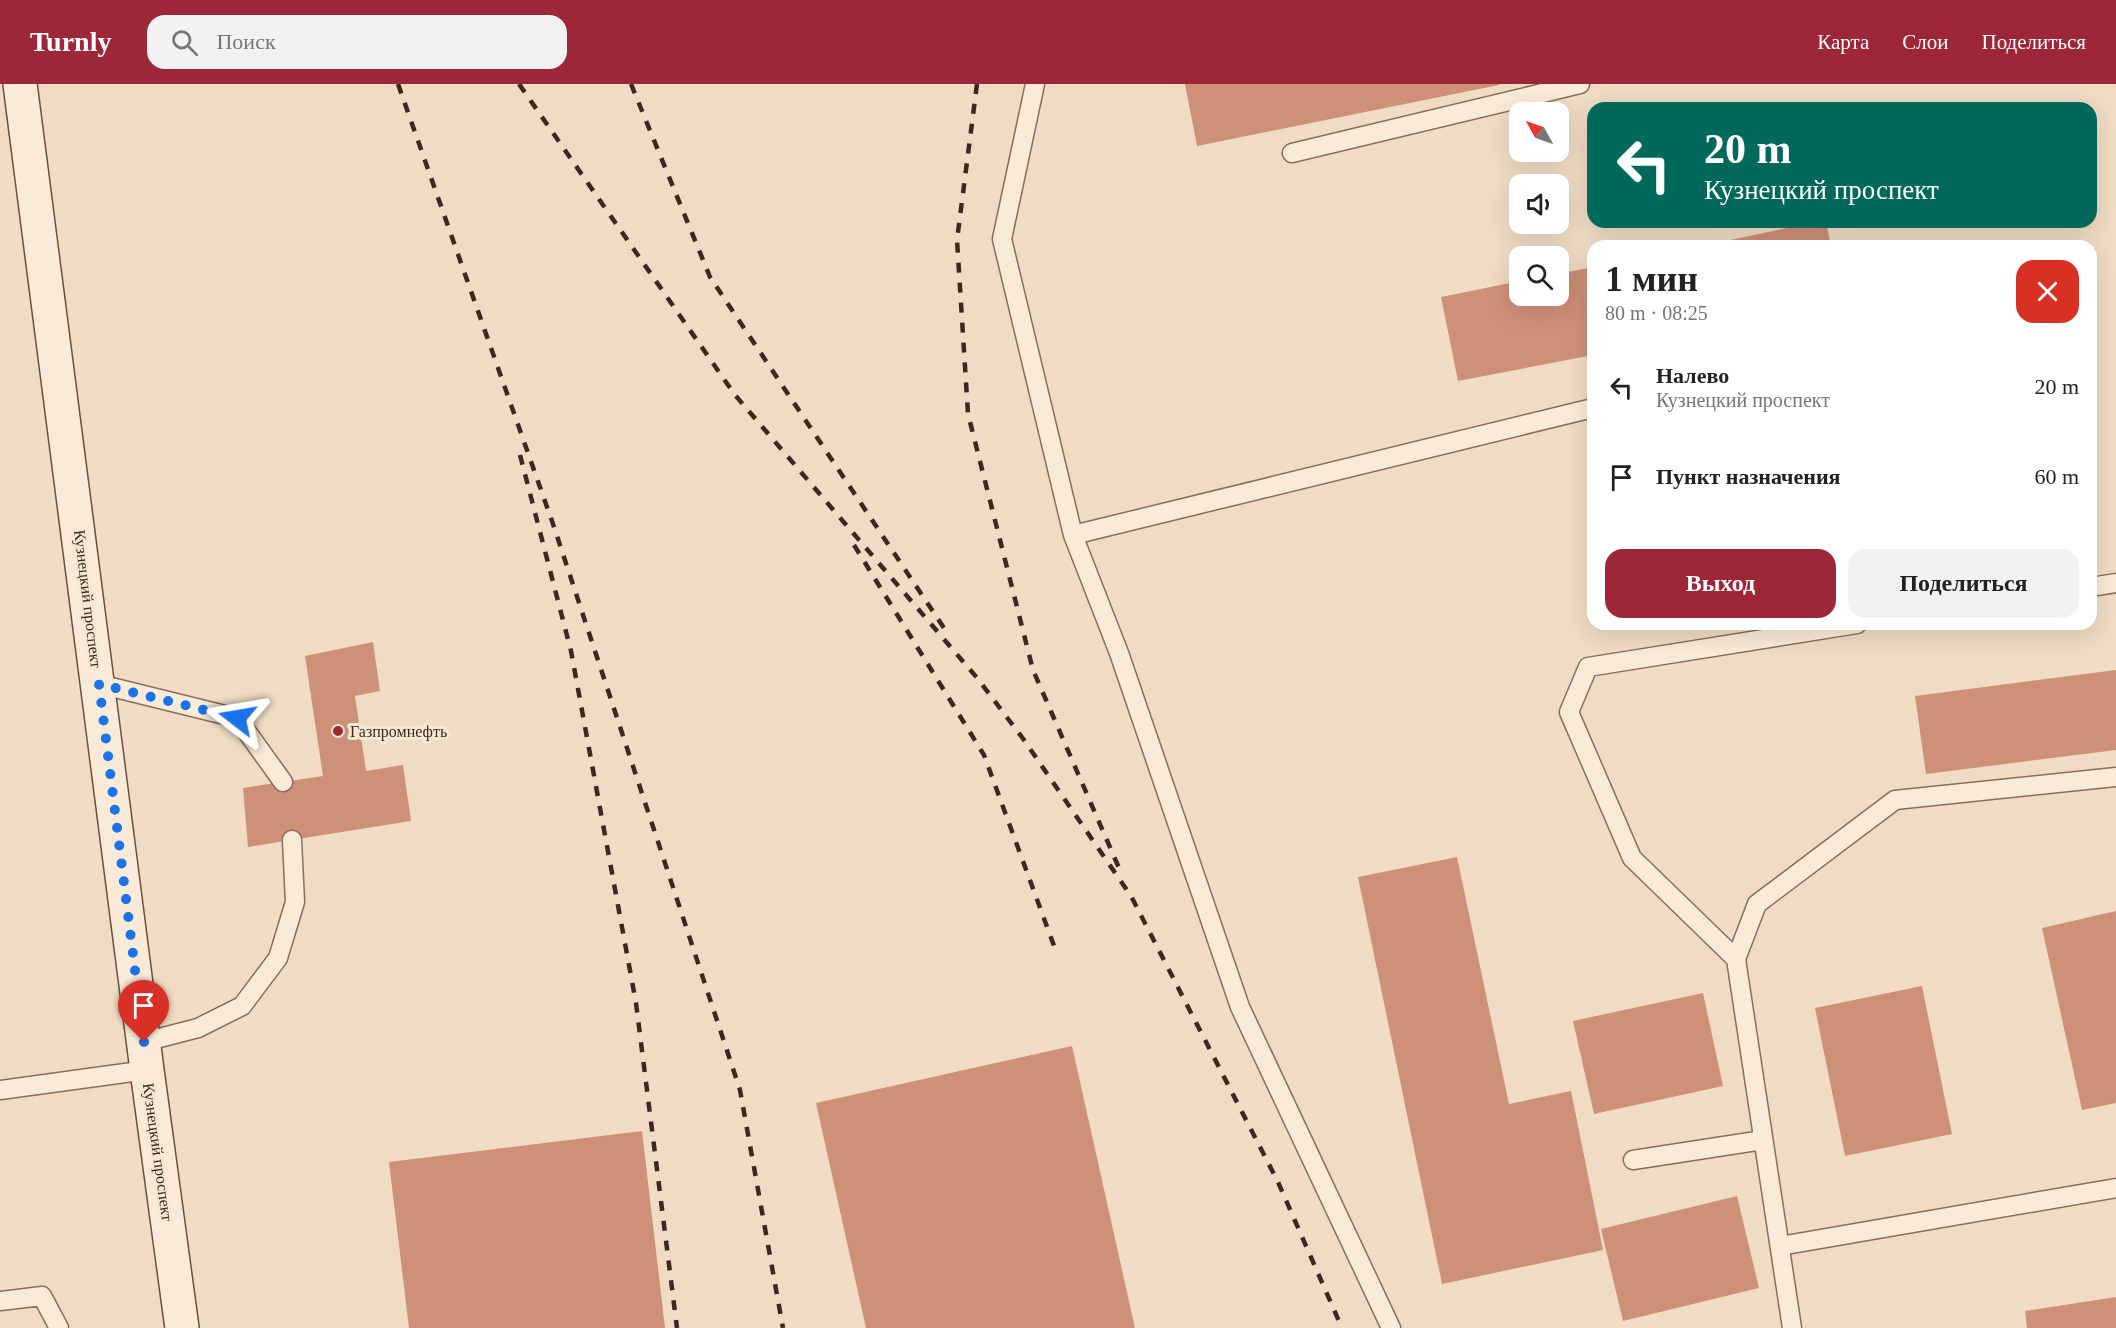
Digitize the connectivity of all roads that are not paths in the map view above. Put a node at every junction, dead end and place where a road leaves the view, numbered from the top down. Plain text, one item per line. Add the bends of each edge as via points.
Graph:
1 (20, 84) edge
2 (1035, 84) edge
3 (1580, 84) edge
4 (1292, 153) dead end
5 (1587, 409) edge
6 (1073, 535) junction
7 (2116, 583) edge
8 (2097, 586) edge
9 (1819, 630) edge
10 (99, 684) junction
11 (2116, 777) edge
12 (283, 783) dead end
13 (292, 840) dead end
14 (1736, 959) junction
15 (146, 1056) junction
16 (0, 1090) edge
17 (1764, 1140) junction
18 (1633, 1160) dead end
19 (2116, 1188) edge
20 (1780, 1246) junction
21 (0, 1301) edge
22 (59, 1328) edge
23 (181, 1328) edge
24 (1391, 1328) edge
25 (1792, 1328) edge

1 - 10 street, Кузнецкий проспект
2 - 6 lane via 1002,239
3 - 4 lane
5 - 6 lane
6 - 24 lane via 1119,653 1240,1007
7 - 8 lane
9 - 14 lane via 1587,667 1569,712 1632,858
10 - 12 lane via 237,718
10 - 15 street, Кузнецкий проспект
11 - 14 lane via 1894,800 1757,904
13 - 15 lane via 295,902 278,958 242,1006
14 - 17 lane
15 - 16 lane
15 - 23 street, Кузнецкий проспект
17 - 18 lane
17 - 20 lane
19 - 20 lane
20 - 25 lane
21 - 22 lane via 42,1296

